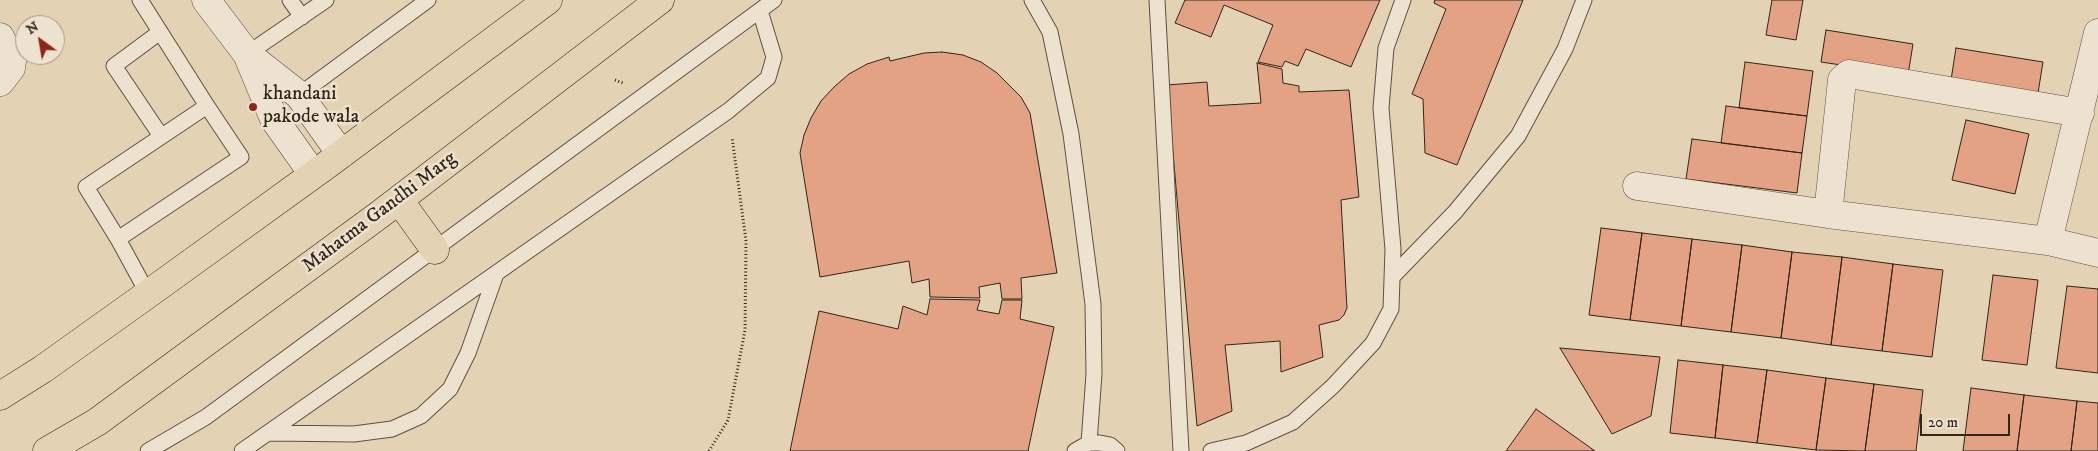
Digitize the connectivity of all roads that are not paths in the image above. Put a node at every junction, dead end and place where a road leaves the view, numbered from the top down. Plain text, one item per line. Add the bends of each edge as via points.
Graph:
1 (140, 0) edge
2 (206, 0) edge
3 (290, 0) edge
4 (326, 0) edge
5 (428, 0) edge
6 (548, 0) edge
7 (660, 0) edge
8 (774, 0) edge
9 (1032, 0) edge
10 (1158, 0) edge
11 (1403, 0) edge
12 (1584, 0) edge
13 (760, 11) junction
14 (302, 17) junction
15 (160, 32) junction
16 (2098, 33) edge
17 (0, 37) edge
18 (247, 54) junction
19 (2094, 73) edge
20 (0, 82) edge
21 (299, 95) junction
22 (206, 106) junction
23 (2080, 113) junction
24 (161, 136) junction
25 (341, 154) junction
26 (313, 174) junction
27 (1637, 186) dead end
28 (399, 200) junction
29 (1828, 214) junction
30 (118, 239) junction
31 (2048, 241) junction
32 (435, 250) junction
33 (2098, 253) edge
34 (496, 274) junction
35 (1392, 276) junction
36 (148, 294) junction
37 (0, 396) edge
38 (270, 432) junction
39 (1089, 443) junction
40 (47, 451) edge
41 (148, 451) edge
42 (242, 451) edge
43 (1075, 451) edge
44 (1118, 451) edge
45 (1181, 451) edge
46 (1211, 451) edge

1 - 15 lane
2 - 18 street
3 - 14 lane
4 - 14 lane
5 - 21 lane
6 - 25 main road
7 - 28 main road, Mahatma Gandhi Marg
8 - 13 lane
9 - 39 lane via 1050,32 1071,134 1092,304 1094,374
10 - 45 lane
11 - 35 lane via 1386,48 1381,108 1393,249
12 - 35 lane via 1565,49 1518,136 1455,212
13 - 32 lane
13 - 34 lane via 774,57 768,78 728,111
14 - 18 lane
15 - 22 lane
15 - 24 lane via 114,66
16 - 19 street
17 - 20 street via 12,61
18 - 21 street
18 - 26 street via 274,120
19 - 23 street
21 - 25 street
22 - 24 lane
22 - 30 lane via 241,158
23 - 29 street via 1849,74 1842,80
23 - 31 street
24 - 30 lane via 86,187
25 - 26 main road
26 - 36 main road
27 - 29 street
28 - 32 main road
28 - 40 main road, Mahatma Gandhi Marg via 97,422
29 - 31 street
30 - 36 lane
31 - 33 street
32 - 41 lane via 206,417
34 - 38 lane
34 - 38 lane via 468,353 450,389 421,416 392,429 354,434
35 - 46 lane via 1391,309 1373,343 1333,386 1293,422 1246,443
36 - 37 main road
38 - 42 lane
39 - 43 lane
39 - 44 lane via 1110,445

